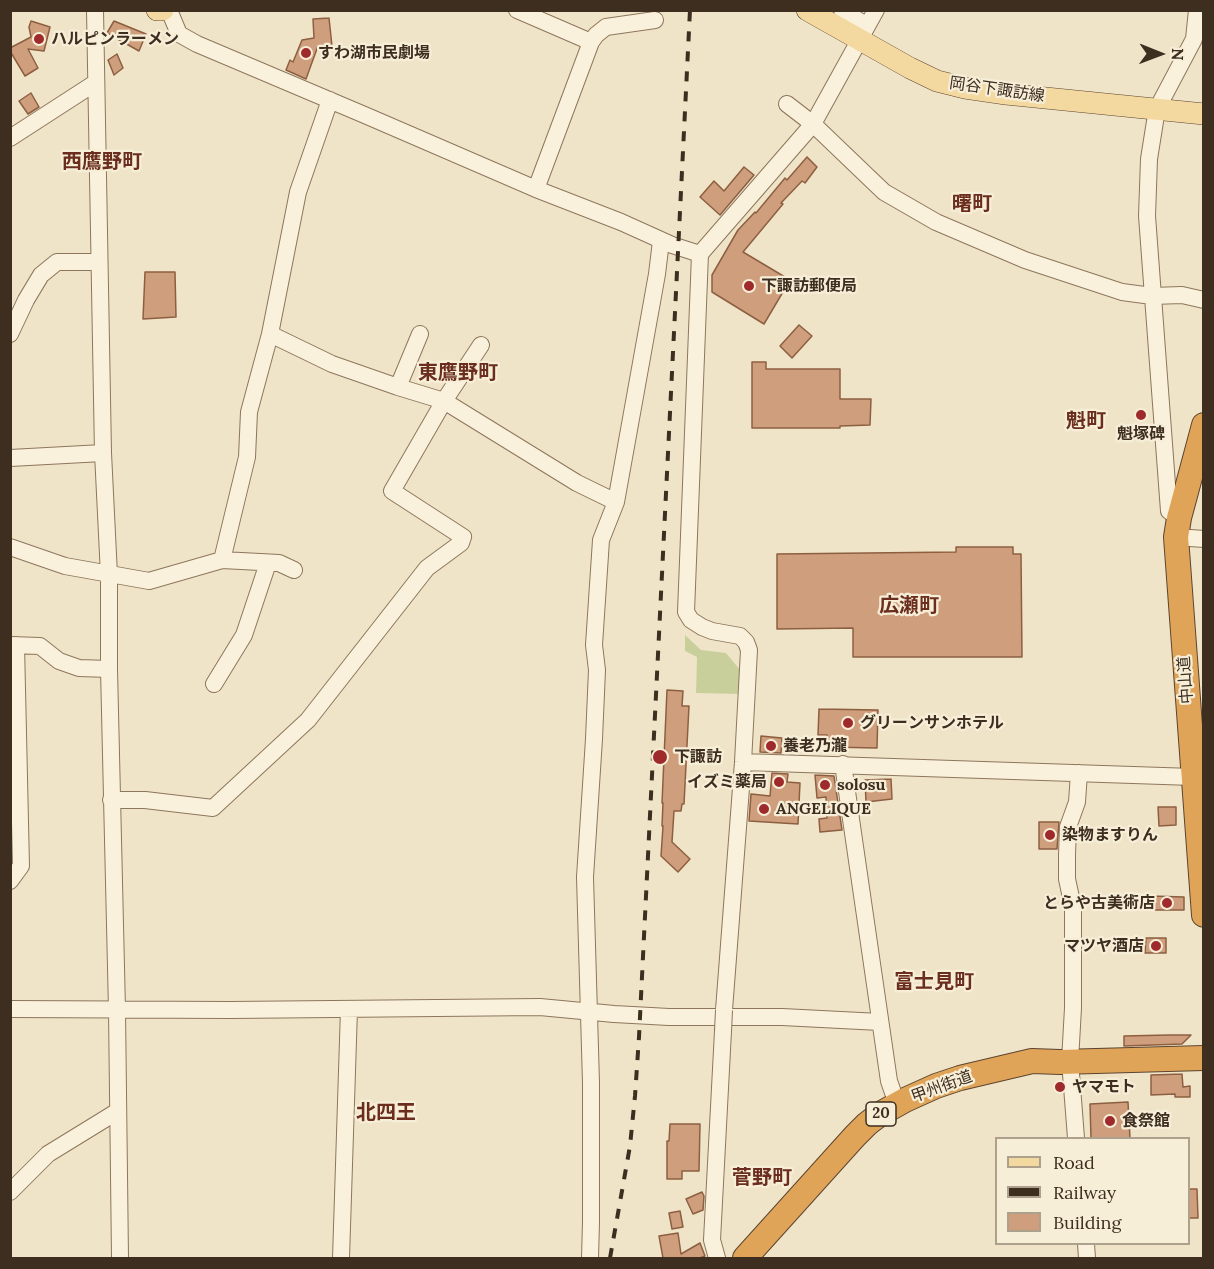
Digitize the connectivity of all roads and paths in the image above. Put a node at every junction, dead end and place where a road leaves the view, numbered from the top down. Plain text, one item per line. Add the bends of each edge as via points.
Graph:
1 (95, 10) edge
2 (157, 10) edge
3 (163, 10) edge
4 (169, 10) edge
5 (517, 10) edge
6 (807, 10) edge
7 (842, 10) edge
8 (876, 10) edge
9 (1197, 10) edge
10 (655, 20) dead end
11 (863, 33) junction
12 (591, 42) junction
13 (95, 83) junction
14 (330, 100) junction
15 (788, 104) dead end
16 (1157, 109) junction
17 (1203, 114) edge
18 (813, 123) junction
19 (10, 138) edge
20 (536, 189) junction
21 (661, 241) junction
22 (700, 254) junction
23 (99, 262) junction
24 (1152, 296) junction
25 (1203, 300) edge
26 (10, 334) edge
27 (270, 334) junction
28 (420, 334) dead end
29 (481, 345) dead end
30 (398, 387) junction
31 (444, 401) junction
32 (1203, 425) edge
33 (104, 453) junction
34 (10, 458) edge
35 (616, 502) junction
36 (1177, 527) junction
37 (1203, 539) edge
38 (10, 546) edge
39 (222, 560) junction
40 (268, 563) junction
41 (294, 570) dead end
42 (109, 574) junction
43 (13, 645) edge
44 (109, 669) junction
45 (1195, 683) edge
46 (214, 684) dead end
47 (743, 762) junction
48 (843, 764) junction
49 (1079, 773) junction
50 (1193, 777) junction
51 (111, 800) junction
52 (10, 881) edge
53 (1203, 881) edge
54 (1203, 915) edge
55 (10, 1009) edge
56 (349, 1009) junction
57 (117, 1010) junction
58 (590, 1011) junction
59 (880, 1022) junction
60 (1203, 1058) edge
61 (1070, 1061) junction
62 (897, 1104) junction
63 (118, 1111) junction
64 (1076, 1137) edge
65 (10, 1192) edge
66 (120, 1258) edge
67 (341, 1258) edge
68 (590, 1258) edge
69 (717, 1258) edge
70 (745, 1258) edge

1 - 13 street
2 - 3 main road
4 - 14 street via 179,34
5 - 12 street
6 - 11 main road, 岡谷下諏訪線
7 - 11 street
8 - 11 street
9 - 16 street via 1194,39
10 - 12 street via 606,27
11 - 16 main road, 岡谷下諏訪線 via 910,68 937,81 1006,94
11 - 18 street
12 - 20 street
13 - 19 street
13 - 23 street
14 - 20 street
14 - 27 street via 298,192
15 - 18 street
16 - 17 main road, 岡谷下諏訪線
16 - 24 street via 1149,159 1147,216
18 - 22 street
18 - 24 street via 884,192 936,222 1025,260 1122,292
20 - 21 street
21 - 22 street
21 - 35 street
22 - 47 street via 686,612 702,627 740,636 750,650
23 - 26 street via 57,262 41,275
23 - 33 street
24 - 25 street via 1182,295
24 - 36 street via 1169,511
27 - 30 street via 332,364
27 - 39 street via 249,412 247,457
28 - 30 street
29 - 31 street
30 - 31 street
31 - 35 street via 577,483
31 - 51 street via 392,491 463,537 461,543 427,568 308,720 213,808
32 - 36 highway, 中山道
33 - 34 street
33 - 42 street
35 - 58 street via 601,540 594,645 597,670 585,877
36 - 37 street
36 - 45 highway, 中山道
38 - 42 street via 65,566
39 - 40 street
39 - 42 street via 149,581
40 - 41 street
40 - 46 street via 244,635
42 - 44 street
43 - 44 street via 40,646 59,661 79,668
43 - 52 street via 21,866
44 - 51 street
45 - 50 highway, 中山道
47 - 48 street
47 - 69 street, bridge via 724,1010 712,1240
48 - 49 street
48 - 59 street
49 - 50 street
49 - 61 street via 1077,802 1068,827 1067,855 1073,907
50 - 53 highway, 中山道
51 - 57 street
53 - 54 highway, 中山道
55 - 57 street
56 - 57 street
56 - 58 street via 540,1007
56 - 67 street
57 - 63 street
58 - 59 street via 669,1017
58 - 68 street
59 - 62 street via 889,1081
60 - 61 highway, 甲州街道 / 20
61 - 62 highway, 甲州街道 / 20 via 1032,1061 960,1078
61 - 64 street
62 - 70 highway, 甲州街道 / 20 via 855,1136
63 - 65 street via 48,1154
63 - 66 street

